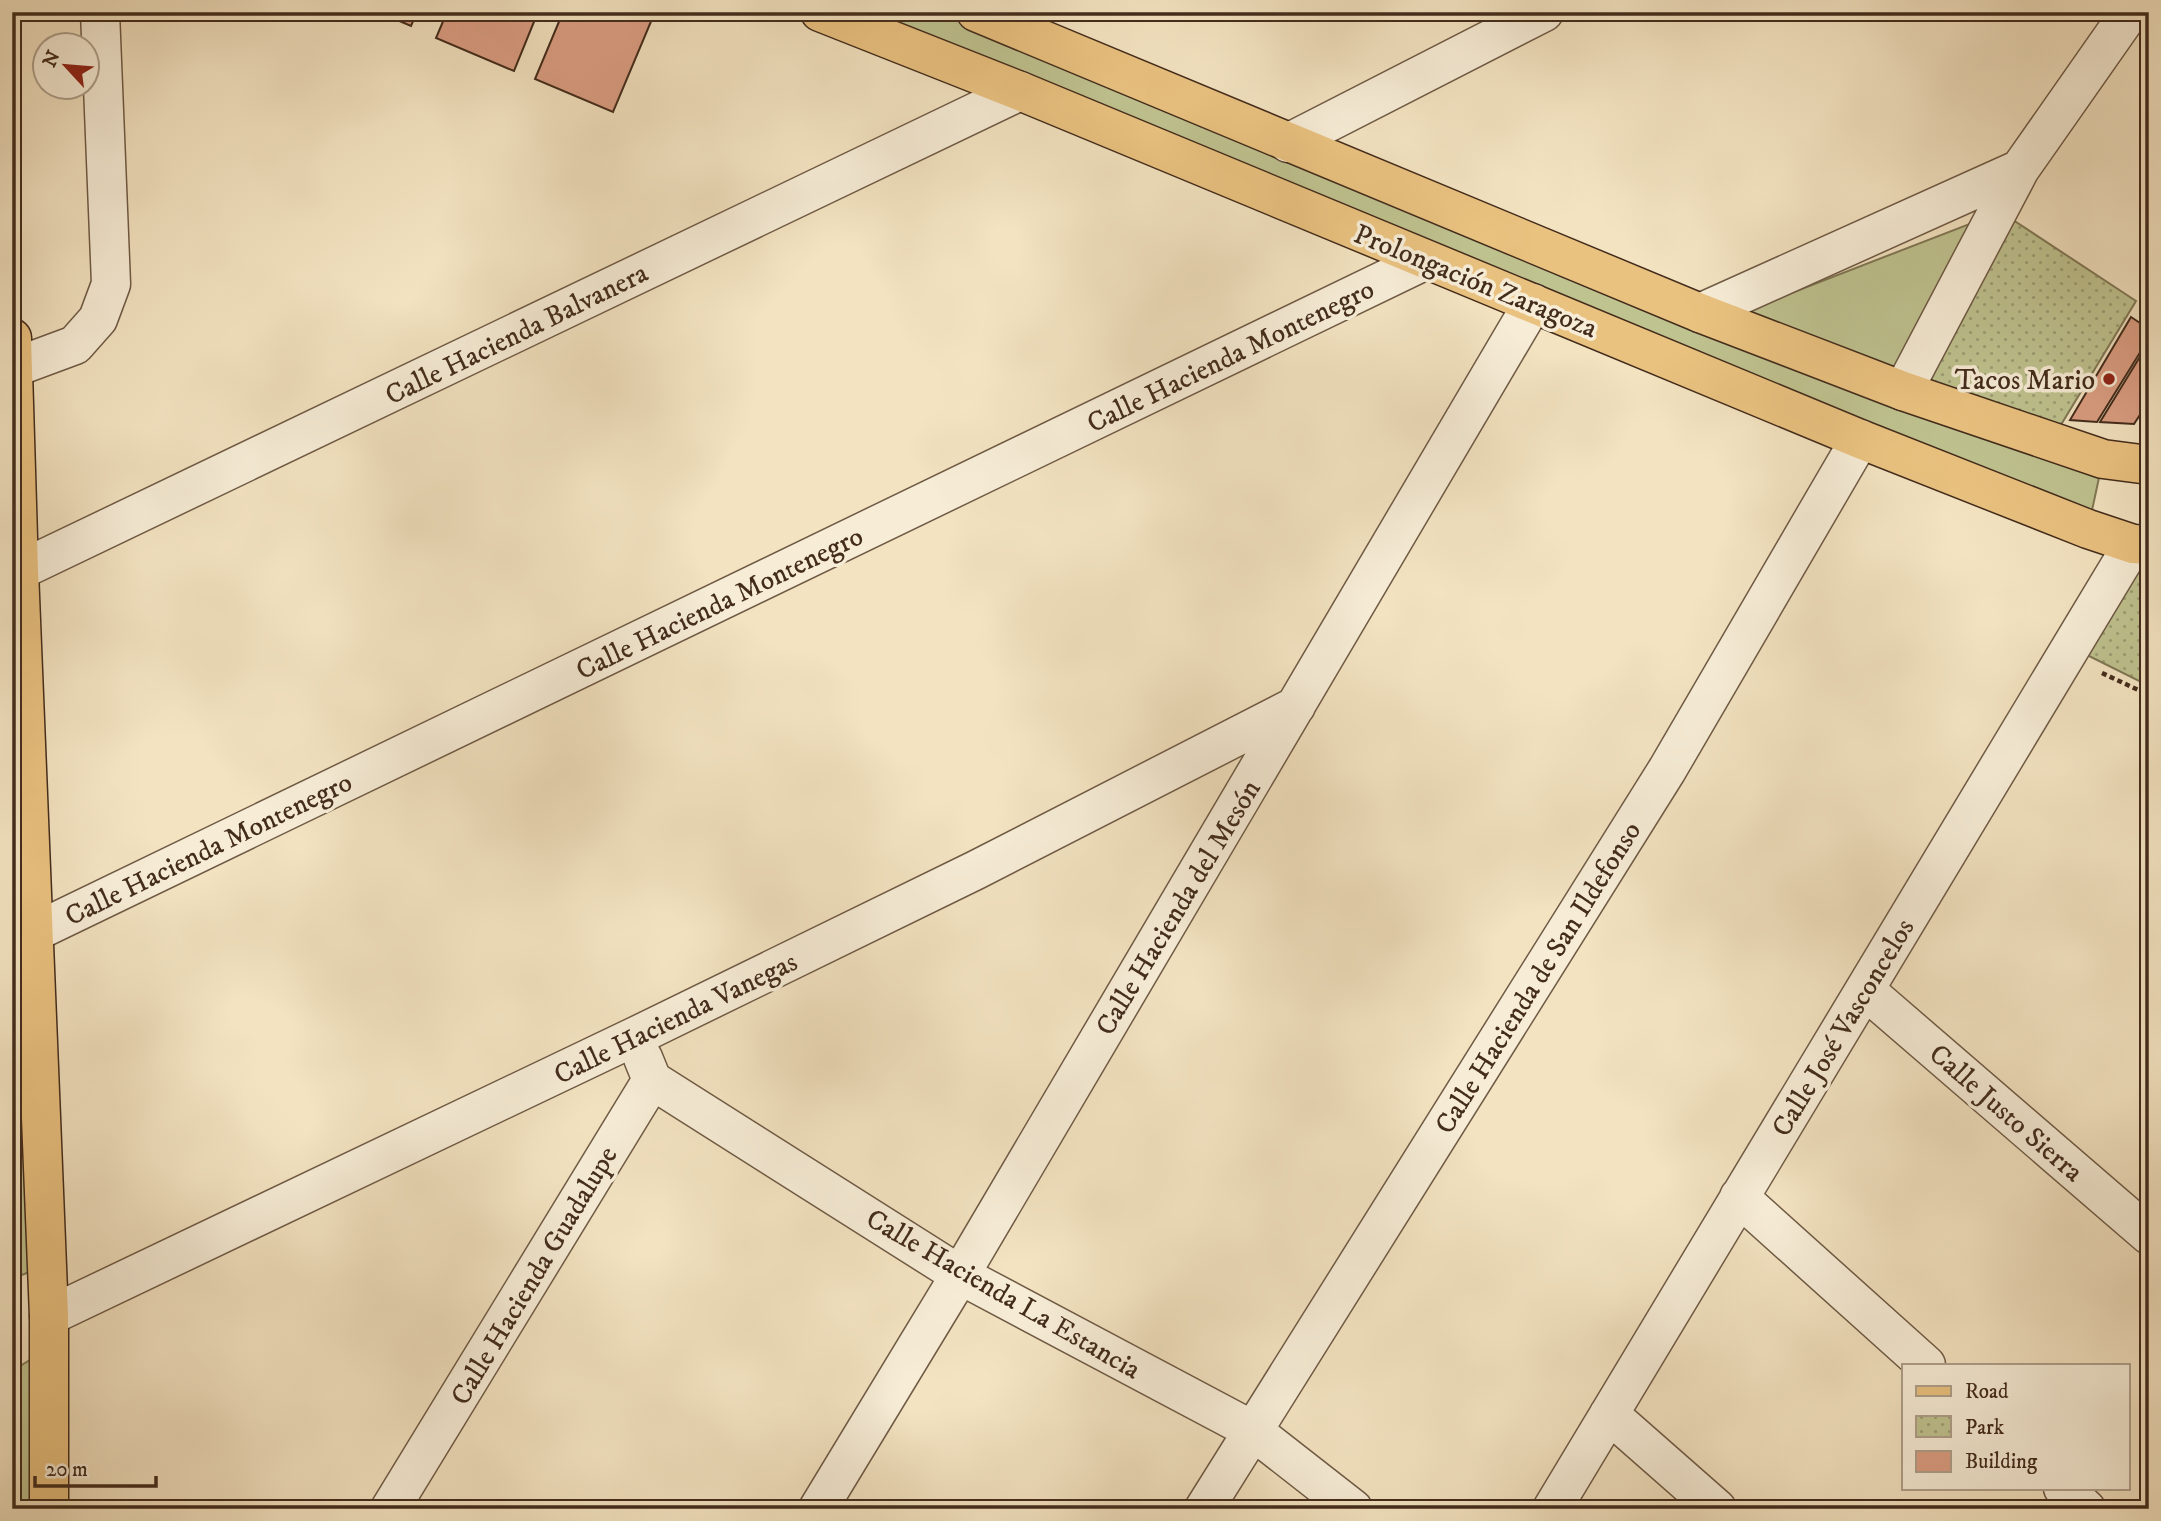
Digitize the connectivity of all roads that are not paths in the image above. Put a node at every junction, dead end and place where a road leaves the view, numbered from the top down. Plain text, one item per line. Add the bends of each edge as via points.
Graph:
1 (100, 12) edge
2 (820, 12) edge
3 (976, 12) edge
4 (1544, 12) edge
5 (2130, 12) edge
6 (1020, 91) junction
7 (1288, 143) junction
8 (2020, 169) junction
9 (1426, 260) junction
10 (1533, 303) junction
11 (1700, 313) junction
12 (12, 338) edge
13 (13, 368) edge
14 (1903, 391) junction
15 (1860, 439) junction
16 (2149, 465) edge
17 (2143, 547) edge
18 (16, 572) edge
19 (1296, 706) junction
20 (24, 938) edge
21 (1865, 990) junction
22 (634, 1037) junction
23 (652, 1080) junction
24 (1740, 1197) junction
25 (2149, 1235) edge
26 (960, 1275) junction
27 (49, 1316) junction
28 (1925, 1364) edge
29 (1609, 1414) junction
30 (1252, 1430) junction
31 (2065, 1490) edge
32 (48, 1509) edge
33 (390, 1509) edge
34 (818, 1509) edge
35 (1204, 1509) edge
36 (1353, 1509) edge
37 (1552, 1509) edge
38 (1717, 1509) edge
39 (2086, 1509) edge

1 - 13 street via 111,284 98,319 75,345
2 - 6 main road, Prolongación Zaragoza
3 - 7 main road, Prolongación Zaragoza
4 - 7 street
5 - 8 street
6 - 9 main road, Prolongación Zaragoza
6 - 18 street, Calle Hacienda Balvanera
7 - 11 main road, Prolongación Zaragoza
8 - 11 street
8 - 14 street
9 - 10 main road, Prolongación Zaragoza
9 - 20 street, Calle Hacienda Montenegro
10 - 15 main road, Prolongación Zaragoza
10 - 19 street, Calle Hacienda del Mesón
11 - 14 main road, Prolongación Zaragoza
12 - 13 main road
13 - 18 main road
14 - 16 main road, Prolongación Zaragoza via 2103,459
15 - 17 main road, Prolongación Zaragoza
15 - 30 street, Calle Hacienda de San Ildefonso via 1667,770
17 - 21 street, Calle José Vasconcelos via 2066,657
18 - 20 main road
19 - 22 street, Calle Hacienda Vanegas via 976,870
19 - 26 street, Calle Hacienda del Mesón
20 - 27 main road
21 - 24 street, Calle José Vasconcelos
21 - 25 street, Calle Justo Sierra
22 - 23 street
22 - 27 street, Calle Hacienda Vanegas
23 - 26 street, Calle Hacienda La Estancia
23 - 33 street, Calle Hacienda Guadalupe
24 - 28 street
24 - 29 street, Calle José Vasconcelos
26 - 30 street, Calle Hacienda La Estancia
26 - 34 street, Calle Hacienda del Mesón
27 - 32 main road
29 - 37 street, Calle José Vasconcelos
29 - 38 street
30 - 35 street, Calle Hacienda de San Ildefonso
30 - 36 street, Calle Hacienda La Estancia
31 - 39 street

